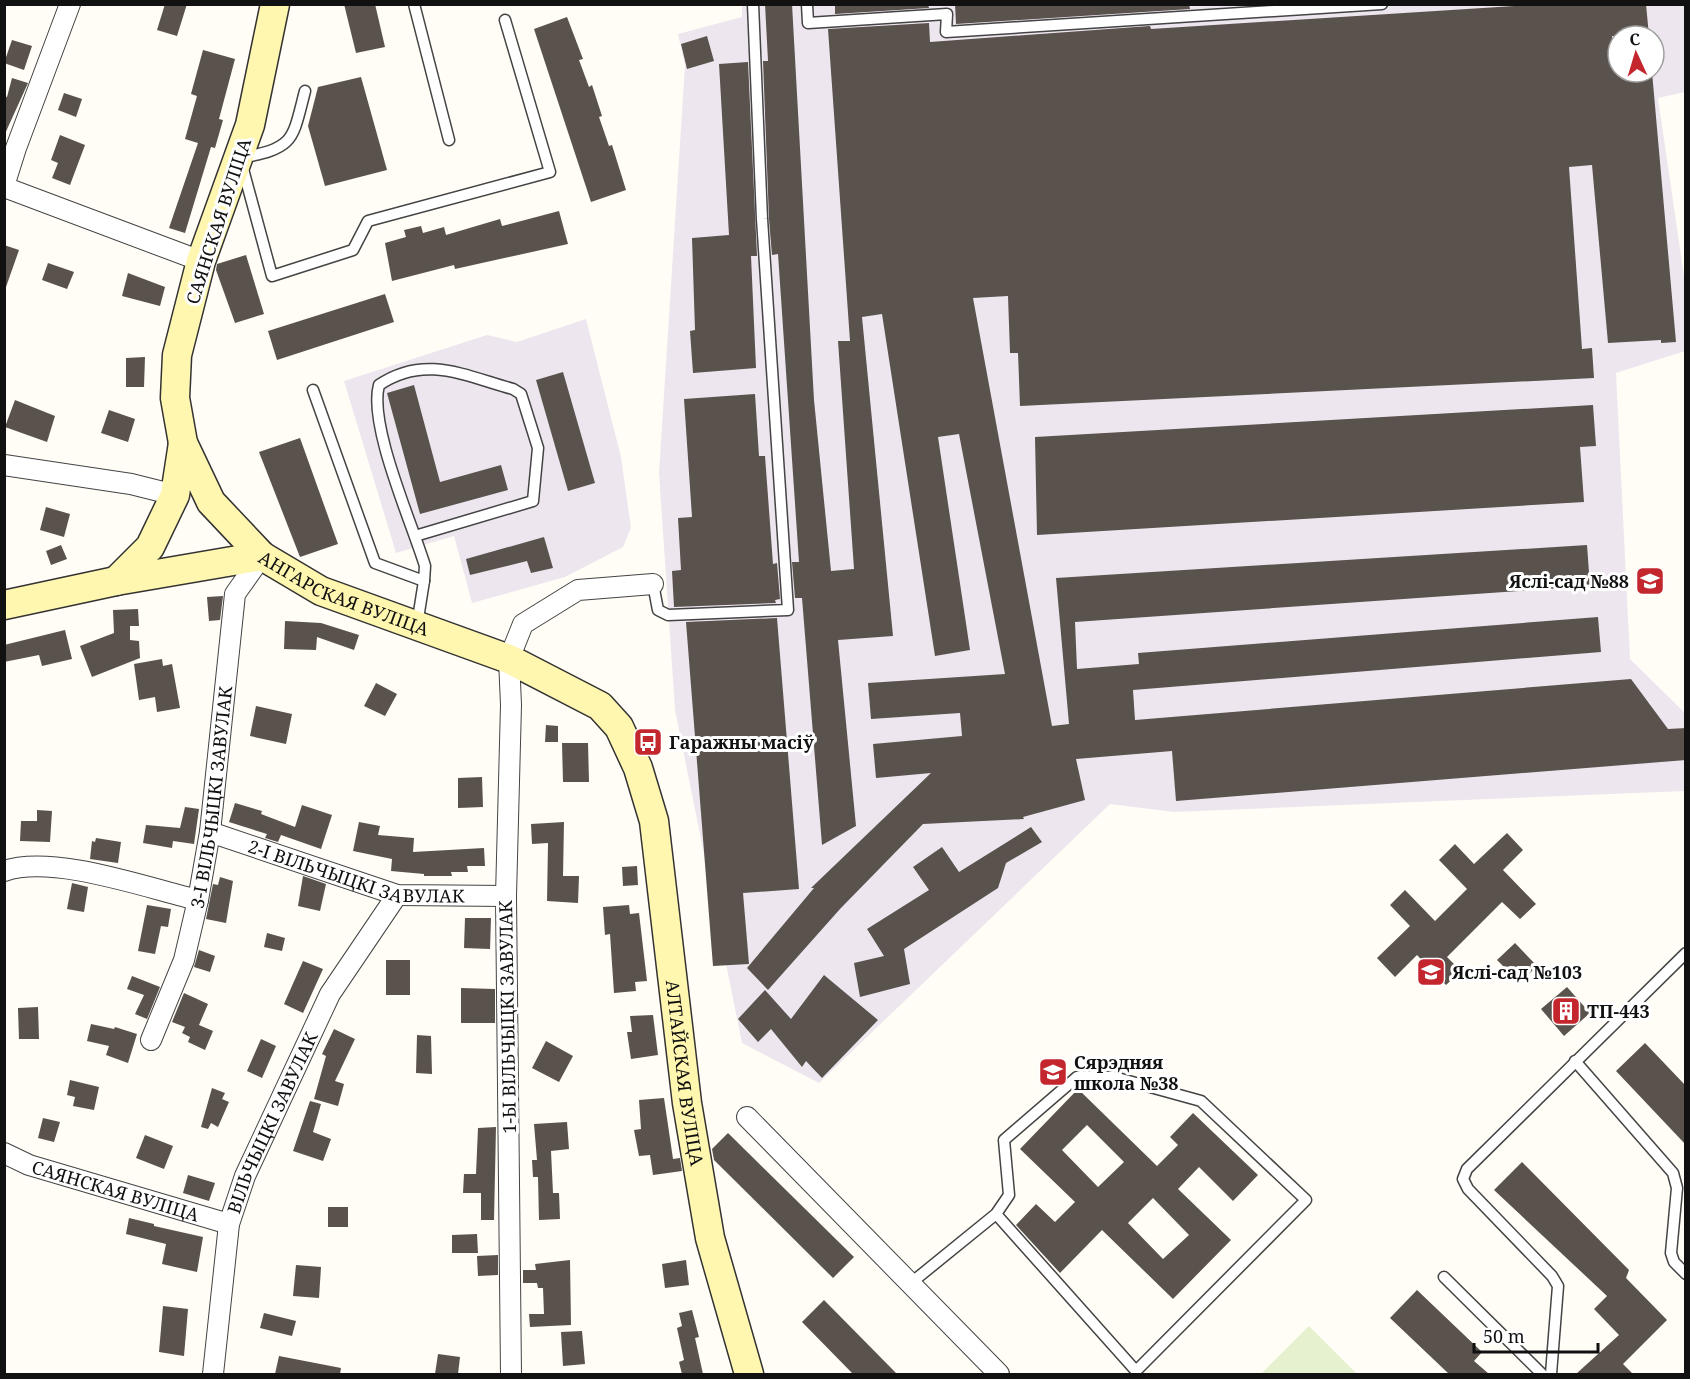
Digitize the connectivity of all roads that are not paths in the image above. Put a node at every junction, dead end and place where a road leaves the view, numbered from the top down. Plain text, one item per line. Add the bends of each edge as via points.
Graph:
1 (70, 4) edge
2 (275, 4) edge
3 (414, 4) edge
4 (753, 4) edge
5 (807, 4) edge
6 (1382, 4) edge
7 (505, 20) dead end
8 (305, 91) dead end
9 (449, 140) dead end
10 (240, 158) junction
11 (4, 187) edge
12 (201, 261) junction
13 (313, 390) dead end
14 (183, 443) junction
15 (4, 465) edge
16 (175, 495) junction
17 (416, 536) junction
18 (262, 556) junction
19 (116, 581) junction
20 (424, 581) junction
21 (653, 584) joint
22 (4, 605) edge
23 (417, 626) junction
24 (509, 659) junction
25 (638, 768) joint
26 (210, 832) junction
27 (4, 872) edge
28 (397, 895) junction
29 (506, 896) junction
30 (198, 900) junction
31 (1686, 953) edge
32 (151, 1040) dead end
33 (1575, 1061) junction
34 (747, 1117) dead end
35 (4, 1153) edge
36 (996, 1214) junction
37 (229, 1224) junction
38 (1686, 1274) edge
39 (1444, 1277) dead end
40 (911, 1283) junction
41 (213, 1374) edge
42 (511, 1374) edge
43 (749, 1374) edge
44 (999, 1374) edge
45 (1542, 1374) edge
46 (1551, 1374) edge

1 - 11 street
2 - 10 main road, САЯНСКАЯ ВУЛІЦА
3 - 9 lane
4 - 21 lane via 762,219 788,610 668,615 658,610
5 - 6 lane via 808,23 946,14 946,32
7 - 10 lane via 550,172 368,221 353,250 272,276
8 - 10 lane via 293,136 282,146
10 - 12 main road, САЯНСКАЯ ВУЛІЦА
11 - 12 street
12 - 14 main road, САЯНСКАЯ ВУЛІЦА via 175,368 175,398
13 - 20 lane via 375,563
14 - 16 main road
14 - 18 main road, САЯНСКАЯ ВУЛІЦА via 211,502
15 - 16 street via 131,484
16 - 19 main road via 150,547
17 - 17 lane via 392,470 377,412 375,397 379,385 434,367 521,394 538,448 533,501
17 - 20 lane via 425,566
18 - 19 main road, АНГАРСКАЯ ВУЛІЦА
18 - 23 main road, АНГАРСКАЯ ВУЛІЦА via 321,591
18 - 26 street, 3-І ВІЛЬЧЫЦКІ ЗАВУЛАК via 236,594
19 - 22 main road, АНГАРСКАЯ ВУЛІЦА
20 - 23 lane
21 - 24 street via 578,590 523,624
23 - 24 main road, АНГАРСКАЯ ВУЛІЦА
24 - 25 main road, АНГАРСКАЯ ВУЛІЦА via 600,706 619,727
24 - 29 street, 1-Ы ВІЛЬЧЫЦКІ ЗАВУЛАК
25 - 43 main road, АЛТАЙСКАЯ ВУЛІЦА via 654,821 687,1103 710,1238
26 - 28 street, 2-І ВІЛЬЧЫЦКІ ЗАВУЛАК
26 - 30 street, 3-І ВІЛЬЧЫЦКІ ЗАВУЛАК
27 - 30 street via 33,865 73,870
28 - 29 street, 2-І ВІЛЬЧЫЦКІ ЗАВУЛАК
28 - 37 street, ВІЛЬЧЫЦКІ ЗАВУЛАК via 330,994 245,1176
29 - 42 street, 1-Ы ВІЛЬЧЫЦКІ ЗАВУЛАК
30 - 32 street, 3-І ВІЛЬЧЫЦКІ ЗАВУЛАК via 184,960
31 - 33 lane
33 - 38 lane via 1673,1173 1677,1188 1671,1253
33 - 46 lane via 1467,1169 1463,1179 1468,1190 1558,1286
34 - 40 street
35 - 37 street, САЯНСКАЯ ВУЛІЦА via 29,1165
36 - 36 lane via 1009,1195 1004,1140 1077,1077 1114,1077 1201,1101 1306,1200 1136,1371
36 - 40 lane
37 - 41 street, ВІЛЬЧЫЦКІ ЗАВУЛАК
39 - 45 lane
40 - 44 street

